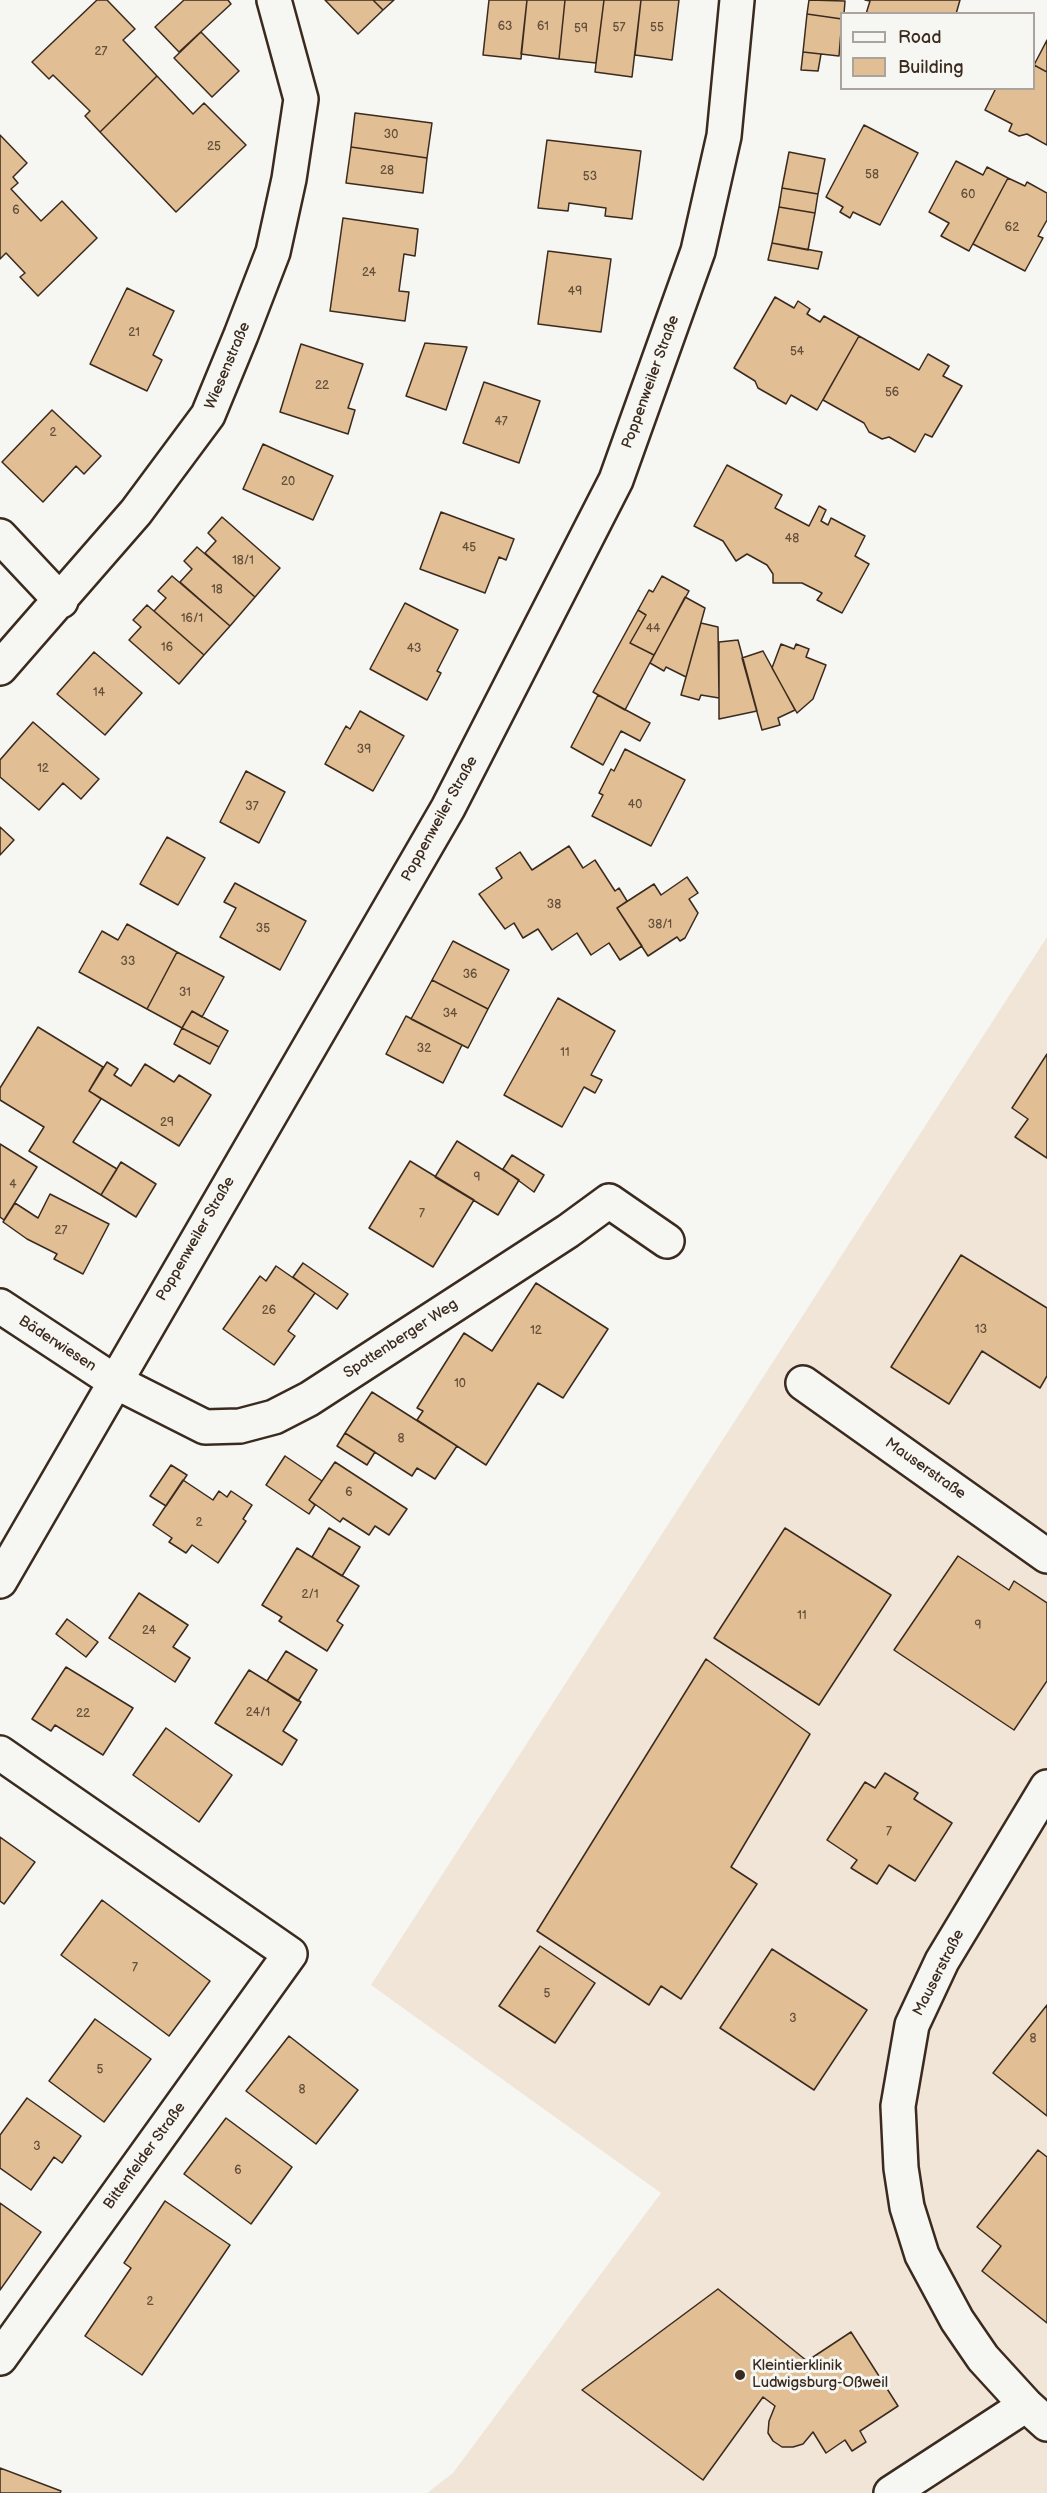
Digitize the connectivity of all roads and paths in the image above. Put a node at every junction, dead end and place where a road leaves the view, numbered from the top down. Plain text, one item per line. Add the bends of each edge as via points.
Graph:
1 (274, 0) edge
2 (738, 0) edge
3 (0, 536) edge
4 (61, 601) junction
5 (0, 668) edge
6 (667, 1241) dead end
7 (0, 1306) edge
8 (114, 1381) junction
9 (803, 1383) dead end
10 (1047, 1556) edge
11 (0, 1581) edge
12 (0, 1753) edge
13 (1047, 1787) edge
14 (0, 2358) edge
15 (1036, 2414) edge
16 (891, 2493) edge

1 - 4 street, Wiesenstraße via 301,99 290,179 273,252 208,415 136,512
2 - 8 street, Poppenweiler Straße via 724,136 698,251 615,480 448,808
3 - 4 street
4 - 5 street, Wiesenstraße
6 - 8 street, Spottenberger Weg via 609,1201 309,1399 274,1417 240,1426 205,1427
7 - 8 street, Bäderwiesen
8 - 11 street, Poppenweiler Straße
9 - 10 street, Mauserstraße
12 - 14 street, Bittenfelder Straße via 290,1954
13 - 15 street, Mauserstraße via 942,1961 917,2014 898,2106 907,2207 922,2255 957,2320 983,2358
15 - 16 street

